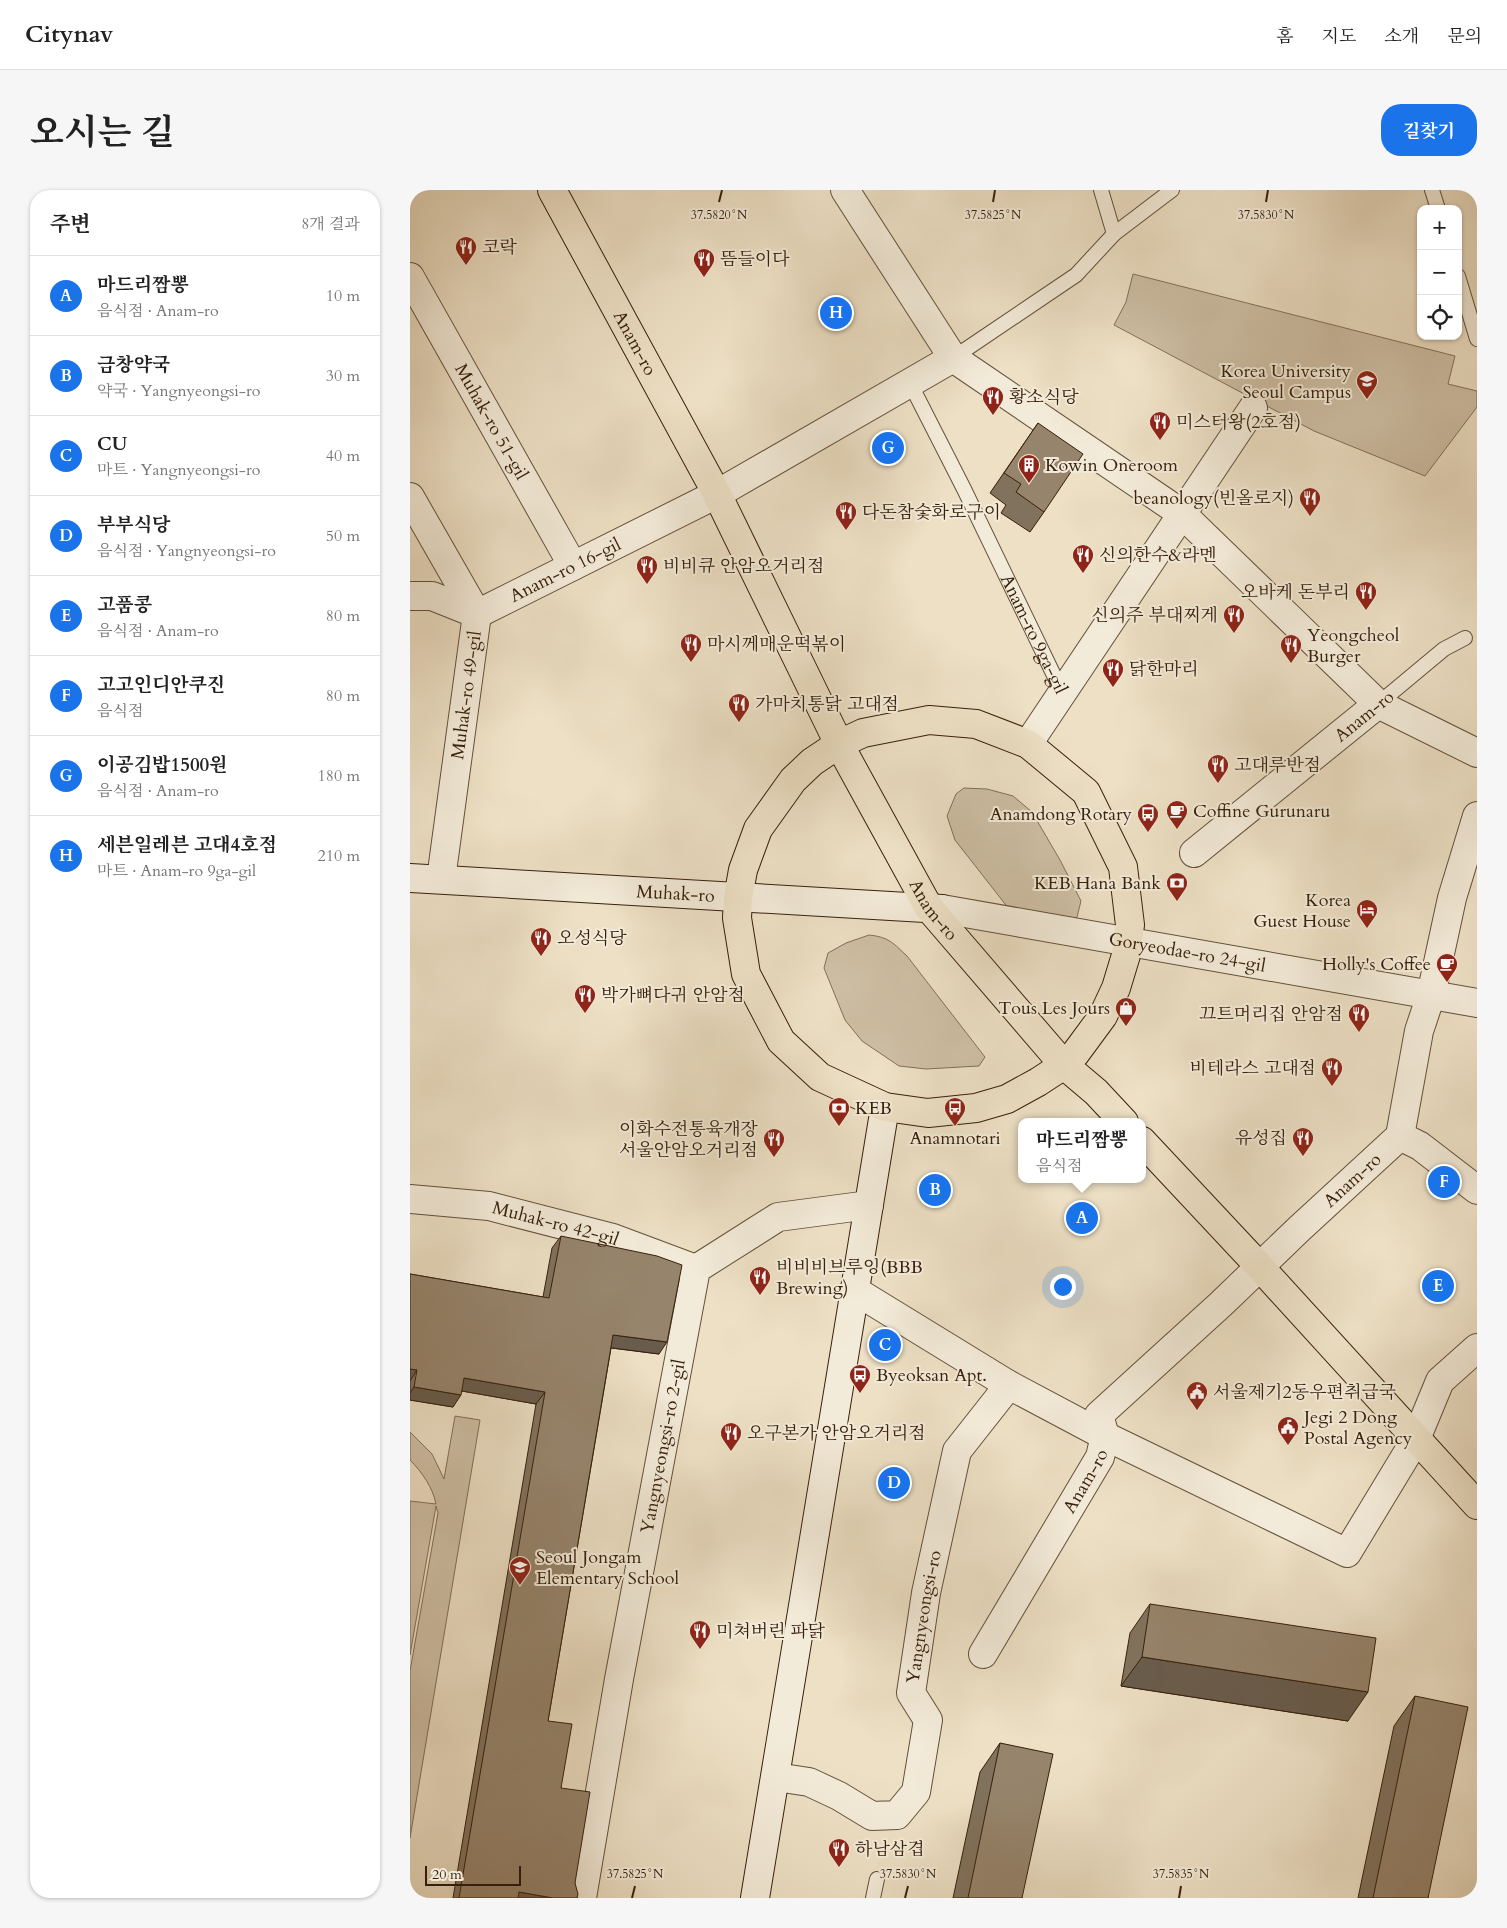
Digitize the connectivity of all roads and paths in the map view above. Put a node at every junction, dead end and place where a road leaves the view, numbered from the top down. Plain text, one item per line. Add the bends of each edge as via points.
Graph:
1 (552, 190) edge
2 (845, 190) edge
3 (1101, 190) edge
4 (1172, 190) edge
5 (1432, 190) edge
6 (1437, 205) edge
7 (1114, 234) junction
8 (410, 277) edge
9 (1462, 289) edge
10 (1477, 339) edge
11 (953, 358) junction
12 (910, 383) junction
13 (1253, 408) dead end
14 (717, 494) junction
15 (410, 497) edge
16 (1181, 513) junction
17 (573, 566) junction
18 (410, 596) edge
19 (477, 614) junction
20 (1465, 638) dead end
21 (1062, 692) junction
22 (1378, 704) junction
23 (843, 742) junction
24 (1028, 744) junction
25 (1477, 753) edge
26 (1477, 816) edge
27 (1194, 853) dead end
28 (410, 878) edge
29 (441, 879) junction
30 (738, 898) junction
31 (936, 909) junction
32 (1127, 942) junction
33 (1431, 995) junction
34 (1477, 1003) edge
35 (1070, 1060) junction
36 (886, 1107) junction
37 (1120, 1118) edge
38 (1400, 1136) junction
39 (1146, 1145) edge
40 (1477, 1190) edge
41 (410, 1199) edge
42 (868, 1205) junction
43 (1260, 1267) junction
44 (696, 1269) junction
45 (854, 1290) junction
46 (1477, 1348) edge
47 (1009, 1384) junction
48 (1105, 1436) junction
49 (1416, 1439) junction
50 (1477, 1504) edge
51 (983, 1654) dead end
52 (776, 1777) junction
53 (877, 1879) dead end
54 (582, 1898) edge
55 (755, 1898) edge
56 (873, 1898) edge

1 - 14 main road, Anam-ro
2 - 11 street
3 - 7 lane
4 - 7 lane
5 - 6 lane
7 - 11 lane via 1076,275
8 - 17 street, Muhak-ro 51-gil
9 - 10 lane
11 - 12 street
11 - 16 street
12 - 14 street
12 - 21 lane, Anam-ro 9ga-gil
13 - 16 street, Anam-ro 9ga-gil
14 - 17 street, Anam-ro 16-gil
14 - 23 main road, Anam-ro via 814,696
15 - 19 street, Muhak-ro 49-gil
16 - 21 street, Anam-ro 9ga-gil
16 - 22 street
17 - 19 street, Anam-ro 16-gil
18 - 19 street via 432,596
19 - 29 street, Muhak-ro 49-gil
20 - 22 lane, Anam-ro via 1444,649
21 - 24 street
22 - 25 street
22 - 27 street, Anam-ro
23 - 24 main road via 864,732 929,720 976,724
23 - 30 main road via 812,762 793,780 758,829 743,870
23 - 31 main road, Anam-ro
24 - 32 main road via 1086,792 1090,800 1123,867 1130,925
26 - 33 street via 1452,898
28 - 29 street, Muhak-ro
29 - 30 street, Muhak-ro
30 - 31 street, Muhak-ro
30 - 36 main road via 737,918 746,974 781,1041 820,1077
31 - 32 street, Goryeodae-ro 24-gil
31 - 35 main road, Anam-ro
32 - 33 street, Goryeodae-ro 24-gil
32 - 35 main road via 1116,988 1103,1016
33 - 34 street, Goryeodae-ro 24-gil
33 - 38 street via 1419,1031
35 - 36 main road via 1007,1099 976,1108 928,1113
35 - 37 main road, Anam-ro
36 - 42 street
38 - 40 street via 1420,1146
38 - 43 street, Anam-ro
39 - 43 main road
41 - 44 street, Muhak-ro 42-gil via 489,1206 613,1238
42 - 44 street via 778,1217
42 - 45 street
43 - 48 street, Anam-ro via 1099,1415
43 - 49 main road
44 - 54 street, Yangnyeongsi-ro 2-gil via 619,1679
45 - 47 street
45 - 52 street
46 - 49 street via 1440,1381
47 - 48 street
47 - 52 street, Yangnyeongsi-ro via 957,1451 926,1592 911,1693 928,1720 916,1792 897,1816 872,1816 809,1782
48 - 49 street via 1346,1553
48 - 51 street, Anam-ro via 1100,1457
49 - 50 main road
52 - 55 street
53 - 56 lane

